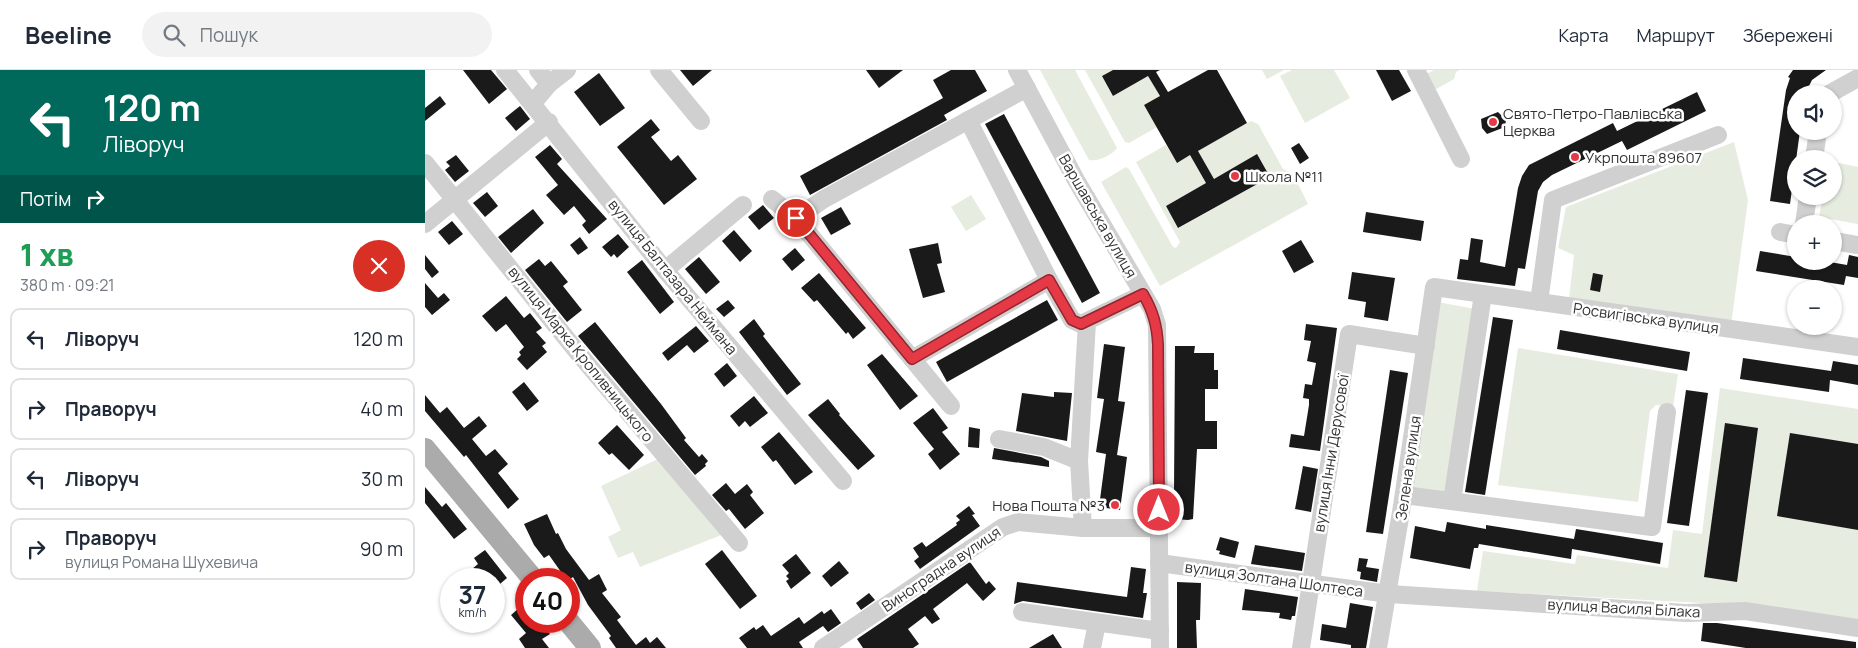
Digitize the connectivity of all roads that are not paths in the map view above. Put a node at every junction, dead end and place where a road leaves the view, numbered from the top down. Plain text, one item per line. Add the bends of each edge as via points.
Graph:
1 (505, 70) edge
2 (538, 70) edge
3 (567, 70) edge
4 (659, 70) edge
5 (1017, 70) edge
6 (1416, 70) edge
7 (1858, 78) edge
8 (549, 84) junction
9 (1842, 87) edge
10 (1027, 88) junction
11 (533, 103) junction
12 (968, 120) junction
13 (701, 121) dead end
14 (549, 122) junction
15 (1718, 135) dead end
16 (1461, 159) dead end
17 (425, 163) edge
18 (455, 199) junction
19 (772, 199) dead end
20 (743, 205) dead end
21 (796, 218) junction
22 (425, 224) edge
23 (1842, 242) edge
24 (1858, 245) edge
25 (665, 270) junction
26 (1049, 280) junction
27 (1434, 287) joint
28 (1143, 294) junction
29 (1483, 294) junction
30 (1539, 302) junction
31 (1087, 322) junction
32 (1426, 346) junction
33 (1858, 347) edge
34 (912, 359) junction
35 (951, 406) dead end
36 (1667, 412) dead end
37 (999, 439) dead end
38 (425, 449) edge
39 (1079, 461) junction
40 (843, 482) dead end
41 (1404, 495) junction
42 (1452, 501) junction
43 (1083, 528) junction
44 (1160, 528) junction
45 (739, 542) dead end
46 (1159, 563) junction
47 (524, 568) edge
48 (1311, 585) junction
49 (1389, 594) junction
50 (1022, 612) dead end
51 (1097, 623) junction
52 (1858, 628) edge
53 (578, 633) edge
54 (1160, 640) edge
55 (590, 648) edge
56 (823, 648) edge
57 (1093, 648) edge
58 (1301, 648) edge
59 (1378, 648) edge

1 - 11 street, вулиця Балтазара Неймана
2 - 8 street
3 - 8 street
4 - 13 street
5 - 10 street, Варшавська вулиця
6 - 16 street
7 - 9 street
8 - 11 street
10 - 12 street
10 - 28 street, Варшавська вулиця
11 - 14 street, вулиця Балтазара Неймана
12 - 21 street via 824,199
12 - 26 street
14 - 18 street
14 - 25 street, вулиця Балтазара Неймана
15 - 30 street via 1553,200
17 - 18 street, вулиця Марка Кропивницького
18 - 22 street
18 - 45 street, вулиця Марка Кропивницького via 579,354
19 - 21 street
20 - 25 street
21 - 34 street
23 - 24 street
25 - 40 street, вулиця Балтазара Неймана
26 - 31 street via 1072,320 1081,324
26 - 34 street
27 - 29 street, Росвигівська вулиця
27 - 32 street, Зелена вулиця
28 - 31 street
28 - 44 street, Варшавська вулиця via 1157,325
29 - 30 street, Росвигівська вулиця
29 - 42 street
30 - 33 street, Росвигівська вулиця
31 - 39 street
32 - 41 street, Зелена вулиця
32 - 48 street, вулиця Інни Дерусової via 1349,334
34 - 35 street
36 - 42 street via 1652,527
37 - 39 street via 1044,447
38 - 47 main road
39 - 43 street
41 - 42 street
41 - 49 street, Зелена вулиця
43 - 44 street, Виноградна вулиця
43 - 56 street, Виноградна вулиця via 1018,522 1003,526
44 - 46 street, Варшавська вулиця
46 - 48 street, вулиця Золтана Шолтеса
46 - 54 street, Варшавська вулиця
48 - 49 street, вулиця Золтана Шолтеса
48 - 58 street, вулиця Інни Дерусової
49 - 52 street, вулиця Василя Білака via 1687,613 1745,611
49 - 59 street, Зелена вулиця
50 - 51 street
51 - 54 street
51 - 57 street
53 - 55 main road

